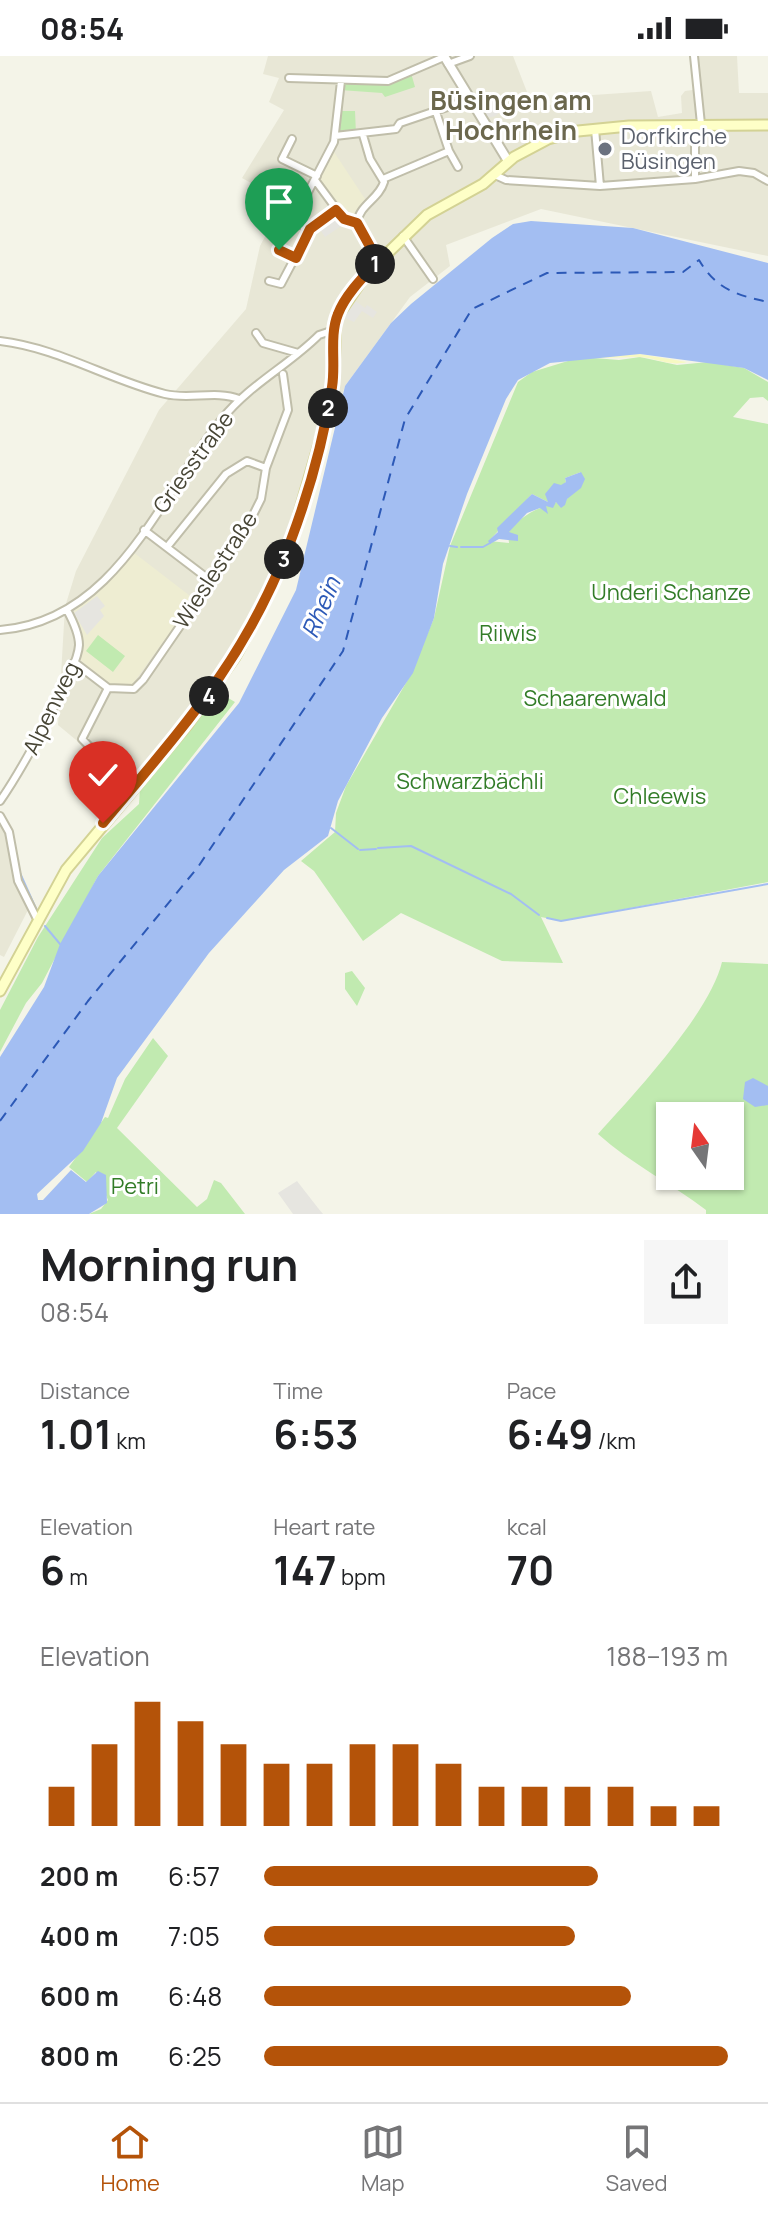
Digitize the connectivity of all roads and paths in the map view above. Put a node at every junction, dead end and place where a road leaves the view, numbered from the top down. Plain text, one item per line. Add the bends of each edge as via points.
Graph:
1 (470, 56) edge
2 (694, 56) edge
3 (445, 59) edge
4 (289, 78) dead end
5 (341, 81) junction
6 (471, 99) junction
7 (436, 112) junction
8 (698, 124) junction
9 (768, 125) edge
10 (595, 129) junction
11 (363, 135) junction
12 (335, 136) junction
13 (292, 139) dead end
14 (449, 151) junction
15 (508, 161) junction
16 (458, 167) dead end
17 (495, 175) junction
18 (316, 178) junction
19 (383, 179) junction
20 (695, 179) junction
21 (768, 181) edge
22 (600, 186) junction
23 (306, 196) dead end
24 (336, 210) junction
25 (291, 221) dead end
26 (357, 223) junction
27 (310, 229) junction
28 (403, 236) junction
29 (279, 250) dead end
30 (296, 258) junction
31 (378, 261) junction
32 (433, 279) dead end
33 (269, 281) dead end
34 (334, 330) junction
35 (256, 333) dead end
36 (0, 341) edge
37 (298, 353) junction
38 (283, 374) dead end
39 (239, 399) junction
40 (266, 468) junction
41 (144, 530) junction
42 (167, 547) junction
43 (211, 581) junction
44 (67, 610) junction
45 (0, 630) edge
46 (74, 662) junction
47 (108, 688) junction
48 (132, 789) junction
49 (0, 801) edge
50 (0, 816) edge
51 (37, 919) junction
52 (0, 991) edge

1 - 3 street
2 - 8 street
3 - 5 street via 389,81
3 - 6 street
4 - 5 street
5 - 12 street
6 - 7 street
6 - 15 street
7 - 11 street via 396,129
7 - 14 street
8 - 9 main road
8 - 10 main road
8 - 20 street
10 - 15 main road via 548,139
10 - 22 street
11 - 12 street
11 - 19 street
12 - 18 street
13 - 18 street via 282,159
14 - 16 street
14 - 19 street
15 - 17 main road
17 - 22 street
17 - 28 main road via 441,204
18 - 23 street
18 - 24 street
19 - 26 street via 383,187 358,214
20 - 21 street via 739,171
20 - 22 street
24 - 26 street
24 - 27 street
25 - 27 street
26 - 31 street
27 - 30 street
28 - 31 main road
28 - 32 street
29 - 30 street
30 - 33 street via 281,284
31 - 34 main road via 345,301
34 - 37 street, Griesstraße
34 - 48 main road via 334,373 323,429 277,575 216,687
35 - 37 street via 263,343
36 - 39 street via 42,349 169,395
37 - 39 street, Griesstraße
38 - 40 street, Wieslestraße via 288,410
39 - 41 street, Griesstraße
40 - 42 street via 247,461 226,474
40 - 43 street, Wieslestraße via 261,499
41 - 42 street
41 - 44 street, Griesstraße via 110,578
42 - 43 street
43 - 47 street, Wieslestraße via 134,689
44 - 45 street, Griesstraße
44 - 46 street, Alpenweg via 79,644
46 - 47 street
46 - 49 street, Alpenweg via 36,744
47 - 48 street via 82,739
48 - 51 main road via 66,870
50 - 51 street via 9,832 18,881
51 - 52 main road

